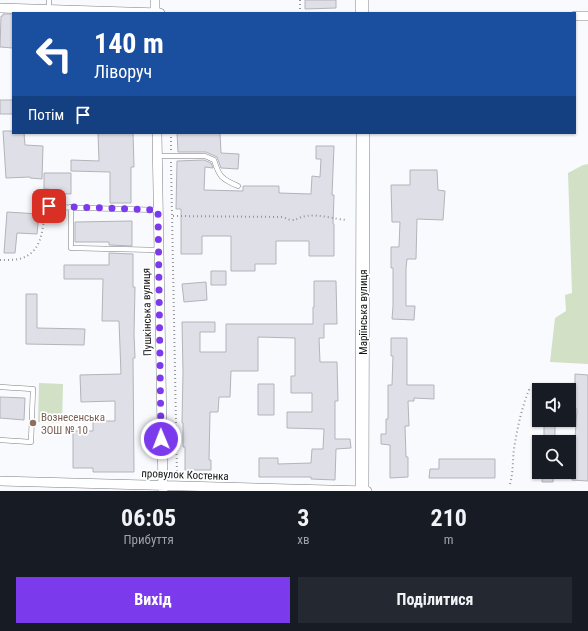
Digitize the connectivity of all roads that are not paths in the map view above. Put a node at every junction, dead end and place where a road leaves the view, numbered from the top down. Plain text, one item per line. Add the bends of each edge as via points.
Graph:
1 (155, 0) edge
2 (362, 0) edge
3 (49, 5) edge
4 (0, 8) edge
5 (142, 12) edge
6 (155, 12) edge
7 (362, 12) edge
8 (576, 16) edge
9 (588, 16) edge
10 (157, 134) edge
11 (362, 134) edge
12 (157, 156) junction
13 (238, 186) dead end
14 (49, 207) road end
15 (71, 208) junction
16 (158, 210) junction
17 (158, 250) junction
18 (0, 387) edge
19 (0, 440) edge
20 (0, 481) edge
21 (162, 489) edge
22 (362, 491) edge
23 (368, 491) edge

1 - 6 street
2 - 7 main road
3 - 4 street
3 - 5 street
8 - 9 street
10 - 12 street, Пушкінська вулиця
11 - 22 main road, Маріїнська вулиця
12 - 13 lane via 206,156 214,160 218,174
12 - 16 street, Пушкінська вулиця
14 - 15 lane
15 - 16 lane
15 - 17 lane via 71,248
16 - 17 street, Пушкінська вулиця
17 - 21 street, Пушкінська вулиця
18 - 19 lane via 33,389 31,442
20 - 21 street, провулок Костенка
21 - 22 street, провулок Костенка via 178,487
22 - 23 street, провулок Костенка

